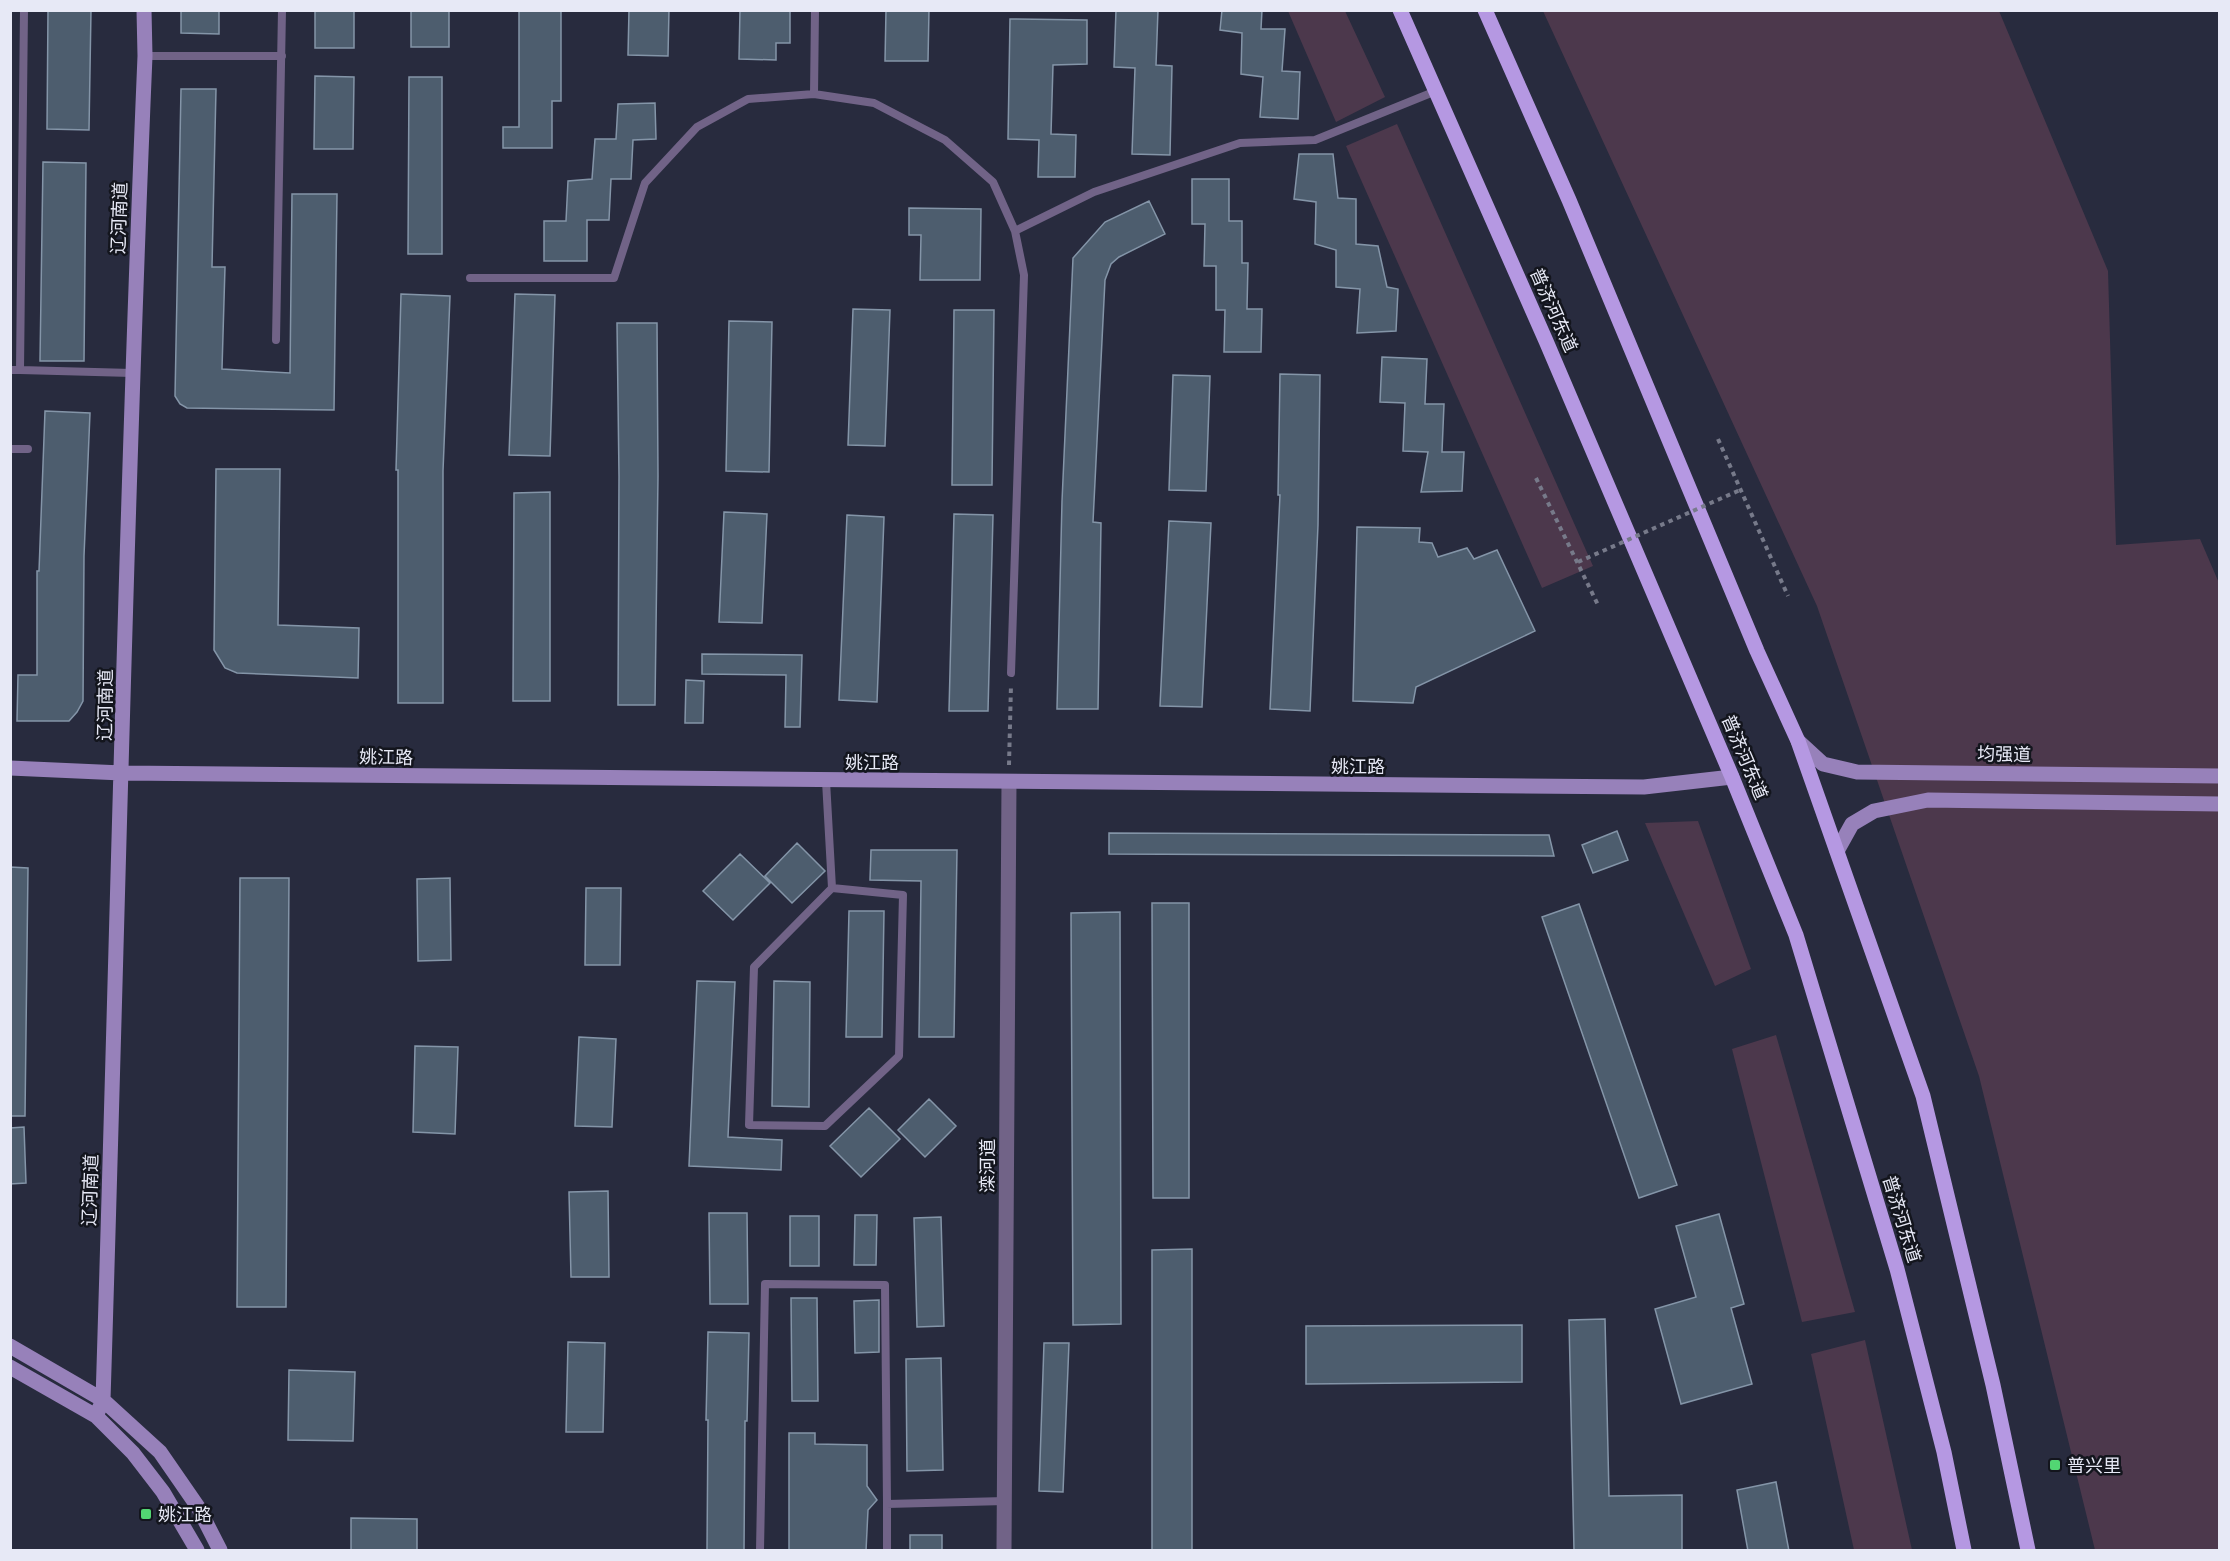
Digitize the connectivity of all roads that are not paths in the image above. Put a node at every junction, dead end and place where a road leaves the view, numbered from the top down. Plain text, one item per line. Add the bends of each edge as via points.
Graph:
1 (24, 10) edge
2 (144, 10) edge
3 (282, 10) edge
4 (815, 10) edge
5 (1400, 10) edge
6 (1485, 10) edge
7 (145, 56) junction
8 (282, 56) junction
9 (1436, 91) junction
10 (814, 94) junction
11 (1015, 231) junction
12 (470, 278) dead end
13 (276, 340) dead end
14 (15, 370) edge
15 (132, 373) junction
16 (10, 449) edge
17 (28, 449) dead end
18 (1011, 673) road end
19 (1798, 741) junction
20 (10, 768) edge
21 (122, 774) junction
22 (2220, 776) edge
23 (1732, 777) junction
24 (826, 781) junction
25 (1009, 782) junction
26 (2220, 804) edge
27 (1837, 851) junction
28 (832, 888) junction
29 (10, 1346) edge
30 (10, 1367) edge
31 (103, 1400) junction
32 (96, 1416) junction
33 (1005, 1501) junction
34 (887, 1503) junction
35 (197, 1551) edge
36 (220, 1551) edge
37 (760, 1551) edge
38 (887, 1551) edge
39 (1004, 1551) edge
40 (1964, 1551) edge
41 (2028, 1551) edge

1 - 14 lane
2 - 7 street, 辽河南道
3 - 8 lane
4 - 10 lane
5 - 9 main road, 普济河东道
6 - 19 main road
7 - 8 lane
7 - 15 street, 辽河南道
8 - 13 lane
9 - 11 lane via 1315,140 1240,143 1173,165 1094,192
9 - 23 main road, 普济河东道
10 - 11 lane via 874,103 945,140 993,182
10 - 12 lane via 748,99 697,127 645,183 614,278
11 - 18 lane via 1024,274
14 - 15 lane
15 - 21 street, 辽河南道
16 - 17 lane
19 - 22 street, 均强道 via 1823,764 1857,772
19 - 27 main road
20 - 21 street, 姚江路
21 - 24 street, 姚江路
21 - 31 street, 辽河南道
23 - 25 street, 姚江路 via 1644,787
23 - 40 main road, 普济河东道 via 1796,935 1897,1269 1944,1452
24 - 25 street, 姚江路
24 - 28 lane
25 - 33 street, 滦河道
26 - 27 street via 1928,800 1874,811 1852,824
27 - 41 main road via 1923,1096 1993,1385
28 - 28 lane via 754,967 749,1125 825,1126 899,1056 903,895
29 - 31 street
30 - 32 street
31 - 32 street, 辽河南道
31 - 36 street via 160,1452 198,1507
32 - 35 street via 133,1453 163,1492
33 - 34 lane
33 - 39 street, 滦河道
34 - 37 lane via 885,1285 765,1284
34 - 38 lane

